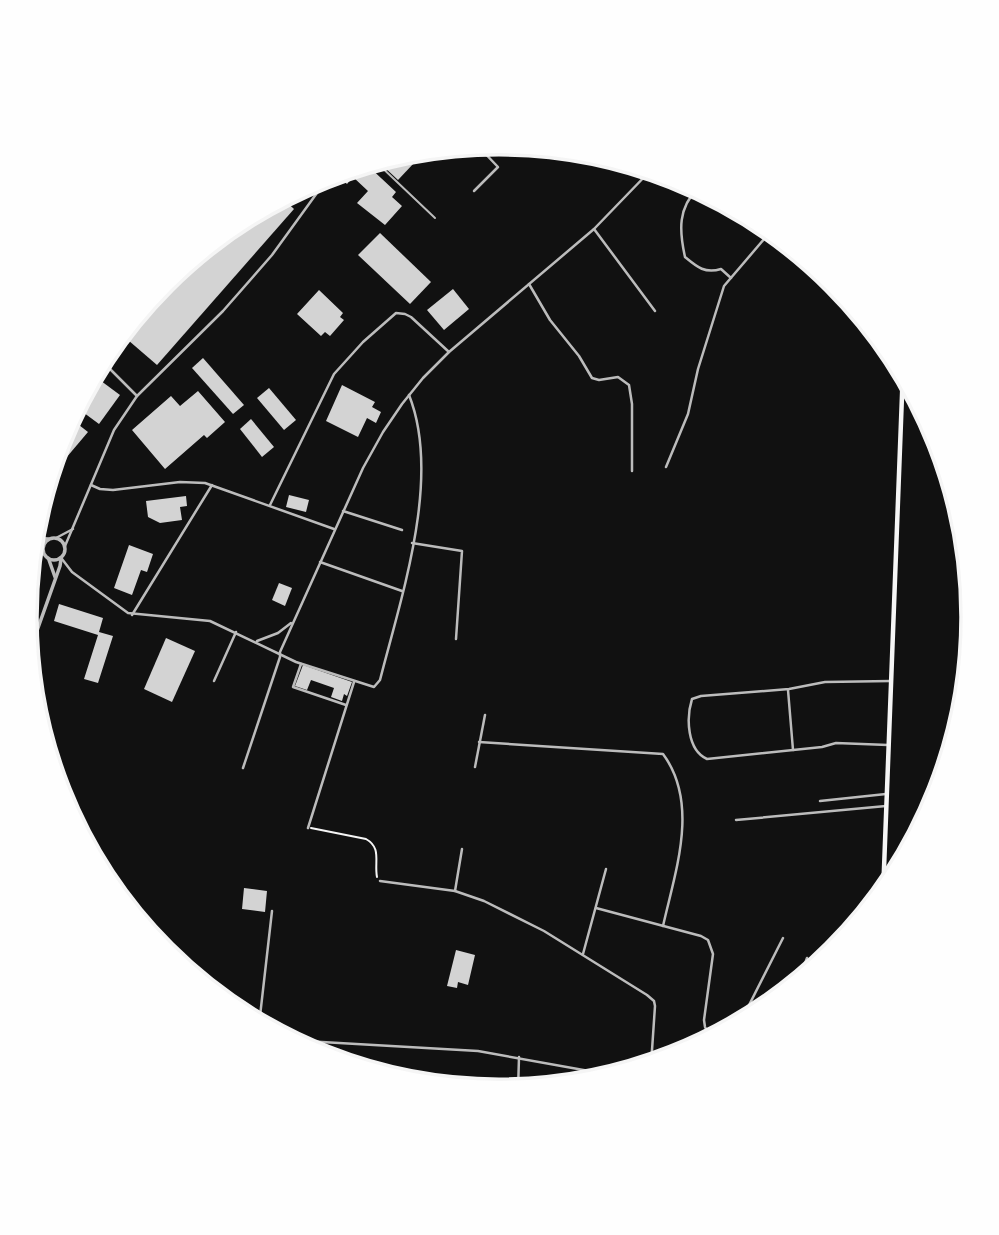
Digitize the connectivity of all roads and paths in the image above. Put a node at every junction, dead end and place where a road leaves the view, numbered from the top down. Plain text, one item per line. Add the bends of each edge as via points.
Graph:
1 (487, 155) edge
2 (384, 170) edge
3 (644, 178) edge
4 (474, 191) dead end
5 (318, 192) edge
6 (690, 196) edge
7 (435, 218) dead end
8 (594, 229) junction
9 (765, 238) edge
10 (731, 278) junction
11 (529, 284) junction
12 (654, 311) dead end
13 (449, 352) junction
14 (110, 369) edge
15 (902, 390) edge
16 (409, 395) junction
17 (137, 397) junction
18 (666, 467) dead end
19 (632, 471) dead end
20 (91, 485) junction
21 (212, 485) junction
22 (270, 505) junction
23 (343, 510) junction
24 (73, 529) junction
25 (334, 529) junction
26 (402, 530) dead end
27 (56, 538) junction
28 (44, 539) edge
29 (48, 539) junction
30 (412, 542) junction
31 (65, 546) junction
32 (43, 551) joint
33 (61, 558) junction
34 (49, 560) junction
35 (320, 562) junction
36 (72, 572) junction
37 (55, 575) junction
38 (403, 591) junction
39 (132, 615) junction
40 (294, 621) junction
41 (37, 628) edge
42 (236, 632) junction
43 (456, 639) dead end
44 (255, 641) junction
45 (280, 652) junction
46 (302, 664) junction
47 (214, 681) dead end
48 (891, 681) junction
49 (354, 682) junction
50 (788, 689) junction
51 (346, 705) junction
52 (485, 715) dead end
53 (479, 742) junction
54 (888, 744) junction
55 (793, 750) junction
56 (475, 767) dead end
57 (243, 768) dead end
58 (886, 794) junction
59 (820, 801) dead end
60 (886, 806) junction
61 (736, 820) dead end
62 (308, 828) joint
63 (462, 849) dead end
64 (606, 869) dead end
65 (884, 875) edge
66 (380, 881) joint
67 (455, 891) junction
68 (596, 908) junction
69 (272, 911) dead end
70 (663, 926) junction
71 (783, 938) dead end
72 (583, 954) junction
73 (807, 958) dead end
74 (804, 966) edge
75 (748, 1008) edge
76 (260, 1013) edge
77 (707, 1031) edge
78 (314, 1042) edge
79 (652, 1055) edge
80 (519, 1057) junction
81 (591, 1071) edge
82 (518, 1079) edge

1 - 4 street via 498,167
2 - 7 lane
3 - 8 street
5 - 17 street via 223,311
6 - 10 street via 680,226 685,257 702,271 721,269
8 - 11 street
8 - 12 street
9 - 10 street
10 - 18 street via 724,286 688,414
11 - 13 street
11 - 19 street via 592,379 618,377 629,385
13 - 16 street
13 - 22 street via 411,317 396,313 334,374
14 - 17 street
15 - 48 main road
16 - 23 street via 376,443
16 - 30 street via 421,462
17 - 20 street via 114,430
20 - 21 street via 106,490 188,482
20 - 24 street
21 - 22 street
21 - 39 street
22 - 25 street
23 - 25 street
23 - 26 street
24 - 27 street
24 - 31 street
25 - 35 street
27 - 29 street
27 - 31 street
28 - 29 street
29 - 32 street
30 - 38 street
30 - 43 street via 462,551
31 - 33 street
32 - 34 street
33 - 34 street
33 - 36 street
33 - 37 street
34 - 37 street
35 - 38 street
35 - 40 street
36 - 37 street
36 - 39 street
37 - 41 street
38 - 49 street via 380,680 372,688
39 - 42 street via 203,620
40 - 44 street
40 - 45 street
42 - 44 street
42 - 47 street
44 - 45 street
45 - 46 street
45 - 57 street
46 - 49 street
46 - 51 street via 293,687
48 - 50 street via 825,682
48 - 54 main road
49 - 51 street
50 - 55 street
50 - 55 street via 701,696 692,699 687,713 693,746 707,759
51 - 62 street
52 - 53 street
53 - 56 street
53 - 70 street via 663,754 678,787 683,828
54 - 55 street via 836,743
54 - 58 main road
58 - 59 street
58 - 60 main road
60 - 61 street
60 - 65 main road
62 - 66 path via 373,843
63 - 67 street
64 - 68 street
66 - 67 street
67 - 72 street via 501,909
68 - 70 street
68 - 72 street
69 - 76 street
70 - 77 street via 708,940 713,954
71 - 75 street
72 - 79 street via 654,1001
73 - 74 street
78 - 80 street
80 - 81 street
80 - 82 street

